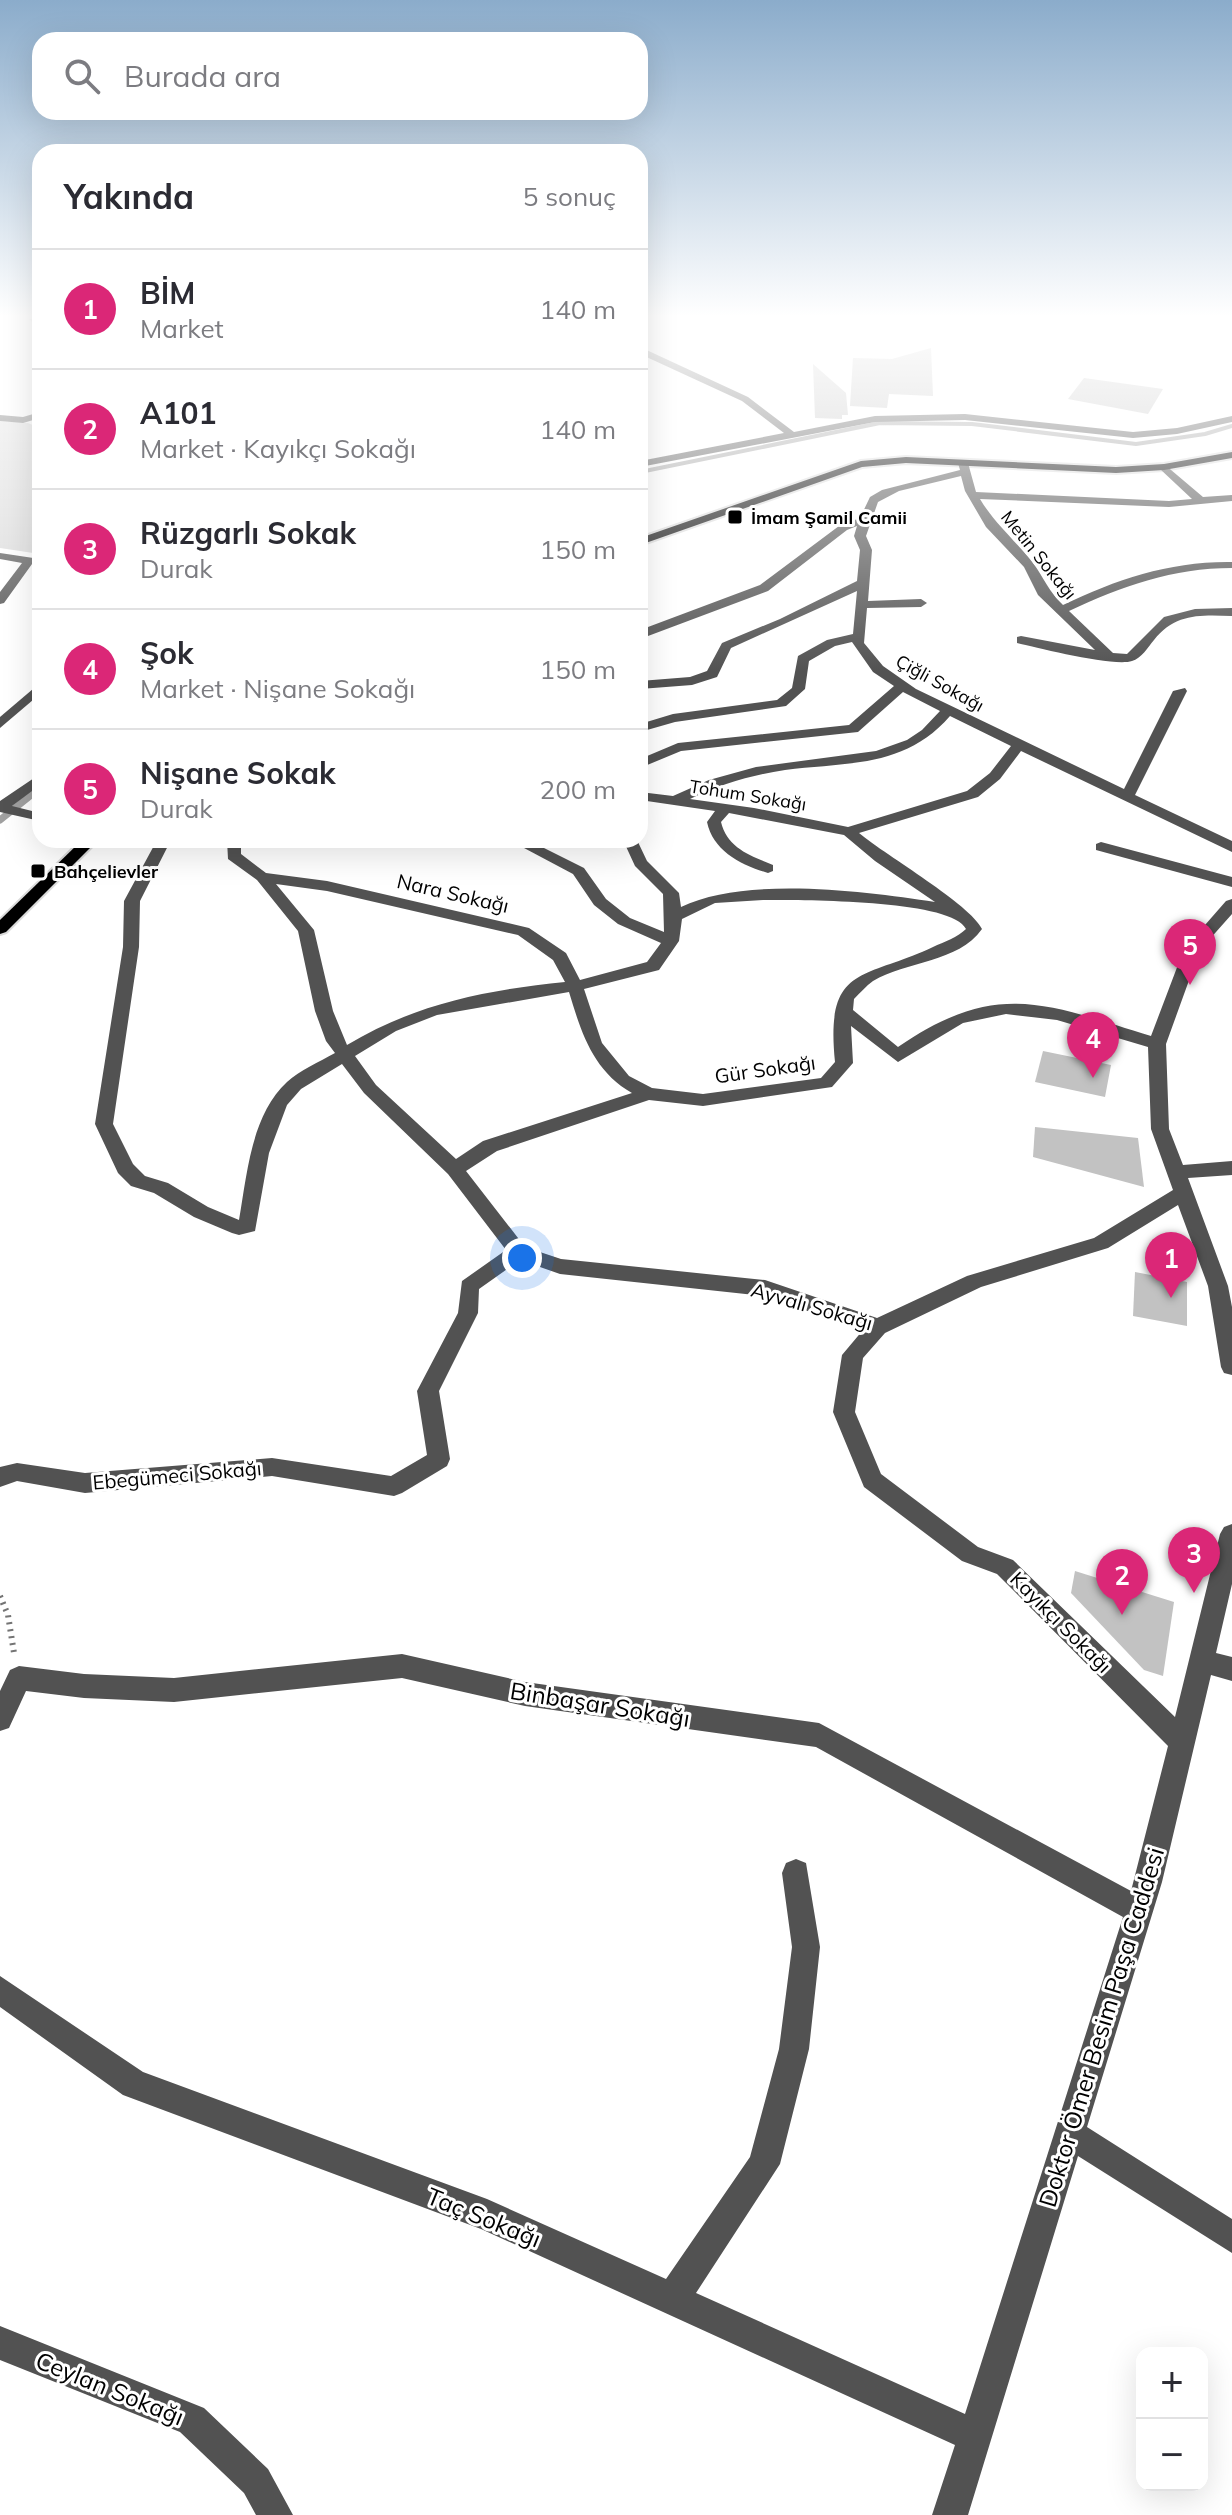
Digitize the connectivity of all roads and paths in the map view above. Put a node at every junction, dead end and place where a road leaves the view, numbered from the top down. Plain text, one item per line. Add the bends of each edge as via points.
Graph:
1 (779, 436) edge
2 (1232, 455) edge
3 (648, 462) edge
4 (1164, 467) junction
5 (963, 468) junction
6 (972, 495) junction
7 (1232, 498) edge
8 (1202, 502) junction
9 (866, 519) junction
10 (648, 539) edge
11 (0, 556) edge
12 (32, 561) edge
13 (32, 565) edge
14 (1232, 565) edge
15 (863, 583) junction
16 (0, 600) edge
17 (921, 603) dead end
18 (861, 605) junction
19 (1060, 611) junction
20 (1232, 612) edge
21 (648, 631) edge
22 (859, 636) junction
23 (1021, 640) dead end
24 (1109, 657) junction
25 (648, 684) edge
26 (902, 686) junction
27 (1180, 691) dead end
28 (32, 694) edge
29 (948, 710) junction
30 (0, 724) edge
31 (648, 726) edge
32 (1019, 744) junction
33 (648, 760) edge
34 (32, 784) edge
35 (648, 797) edge
36 (1127, 797) junction
37 (675, 801) junction
38 (2, 808) edge
39 (725, 808) junction
40 (32, 815) edge
41 (849, 832) junction
42 (1101, 847) dead end
43 (1232, 847) edge
44 (83, 848) edge
45 (160, 848) edge
46 (234, 848) edge
47 (532, 848) edge
48 (633, 848) edge
49 (768, 868) dead end
50 (262, 877) junction
51 (1232, 882) edge
52 (1232, 904) edge
53 (961, 913) junction
54 (674, 916) junction
55 (0, 929) edge
56 (671, 941) junction
57 (575, 986) junction
58 (844, 1012) junction
59 (1157, 1044) junction
60 (346, 1057) junction
61 (648, 1094) junction
62 (1232, 1168) edge
63 (455, 1169) junction
64 (1176, 1172) junction
65 (1183, 1193) junction
66 (518, 1252) junction
67 (878, 1327) junction
68 (1232, 1367) edge
69 (0, 1477) edge
70 (1232, 1534) edge
71 (0, 1596) edge
72 (1201, 1661) junction
73 (1232, 1669) edge
74 (19, 1678) junction
75 (0, 1719) edge
76 (1181, 1741) junction
77 (796, 1873) dead end
78 (1139, 1910) junction
79 (0, 1990) edge
80 (1069, 2133) junction
81 (1232, 2237) edge
82 (672, 2299) junction
83 (0, 2343) edge
84 (974, 2436) junction
85 (954, 2512) edge
86 (275, 2515) edge

1 - 3 street
2 - 4 main road
4 - 5 main road
4 - 8 street
5 - 6 street, Metin Sokağı
5 - 9 street via 878,496
5 - 10 main road via 906,460 861,464
6 - 8 street
6 - 19 street, Metin Sokağı
7 - 8 street
9 - 15 street via 860,536 866,550
9 - 21 street via 843,528 764,588
11 - 12 street
13 - 16 street
14 - 19 street via 1172,567 1114,585
15 - 18 street
15 - 25 street via 726,646 712,674
17 - 18 street
18 - 22 street
19 - 24 street, Metin Sokağı
20 - 24 street via 1195,612 1162,622 1130,658
22 - 26 street, Çiğli Sokağı via 858,643 878,669
22 - 31 street via 831,643 803,659 798,689 781,703
23 - 24 street
26 - 29 street, Çiğli Sokağı
26 - 33 street via 853,729 678,747
27 - 36 street
28 - 30 street
29 - 32 street, Çiğli Sokağı
29 - 37 street via 927,733 899,748 705,783
32 - 36 street, Çiğli Sokağı
32 - 41 street via 979,792
34 - 38 street
35 - 37 street, Tohum Sokağı
36 - 43 street, Çiğli Sokağı
37 - 39 street, Tohum Sokağı
38 - 40 street
39 - 41 street, Tohum Sokağı
39 - 49 street via 714,822 715,833 734,852
41 - 53 street
42 - 51 street
44 - 55 main road
45 - 60 street via 132,901 131,947 104,1124 125,1168 138,1181 201,1212 239,1228 248,1226 260,1153 279,1103 295,1085
46 - 50 street via 233,856
47 - 56 street via 579,871 600,902 624,921
48 - 54 street via 640,863 671,893
50 - 57 street, Nara Sokağı via 327,886 523,931 560,957
50 - 60 street via 306,930 324,1011
52 - 59 street via 1192,949
53 - 54 street via 823,897 713,899
53 - 58 street via 974,929 969,936 868,977 846,997
54 - 56 street
56 - 57 street via 653,966
57 - 60 street via 433,1010 390,1027
57 - 61 street, Nara Sokağı via 594,1044 623,1080
58 - 59 street via 898,1056 957,1019 995,1009 1030,1008
58 - 61 street, Gür Sokağı via 844,1063 826,1083 703,1100
59 - 64 street via 1160,1129
60 - 63 street via 370,1089
61 - 63 street, Gür Sokağı via 490,1146
62 - 64 street
63 - 66 street
64 - 65 street
65 - 67 street, Ayvalı Sokağı via 1101,1243 974,1281
65 - 68 street via 1218,1286
66 - 67 street, Ayvalı Sokağı via 560,1266 765,1288
66 - 69 street, Ebegümeci Sokağı via 469,1286 468,1313 428,1391 439,1459 394,1486 272,1467 85,1483 17,1472
67 - 76 street, Kayıkçı Sokağı via 853,1355 844,1412 872,1480 970,1554 1005,1567
70 - 72 street, Doktor Ömer Besim Paşa Caddesi
71 - 74 path
72 - 73 street
72 - 76 street, Doktor Ömer Besim Paşa Caddesi
74 - 75 street
74 - 78 street, Binbaşar Sokağı via 174,1690 402,1666 525,1694 819,1735
76 - 78 street, Doktor Ömer Besim Paşa Caddesi
77 - 82 street via 806,1947 794,2049 764,2164
78 - 80 street, Doktor Ömer Besim Paşa Caddesi
79 - 82 street, Taç Sokağı via 134,2084 487,2215
80 - 81 street
80 - 84 street, Doktor Ömer Besim Paşa Caddesi
82 - 84 street, Taç Sokağı
83 - 86 street, Ceylan Sokağı via 192,2420 256,2481
84 - 85 street, Doktor Ömer Besim Paşa Caddesi

